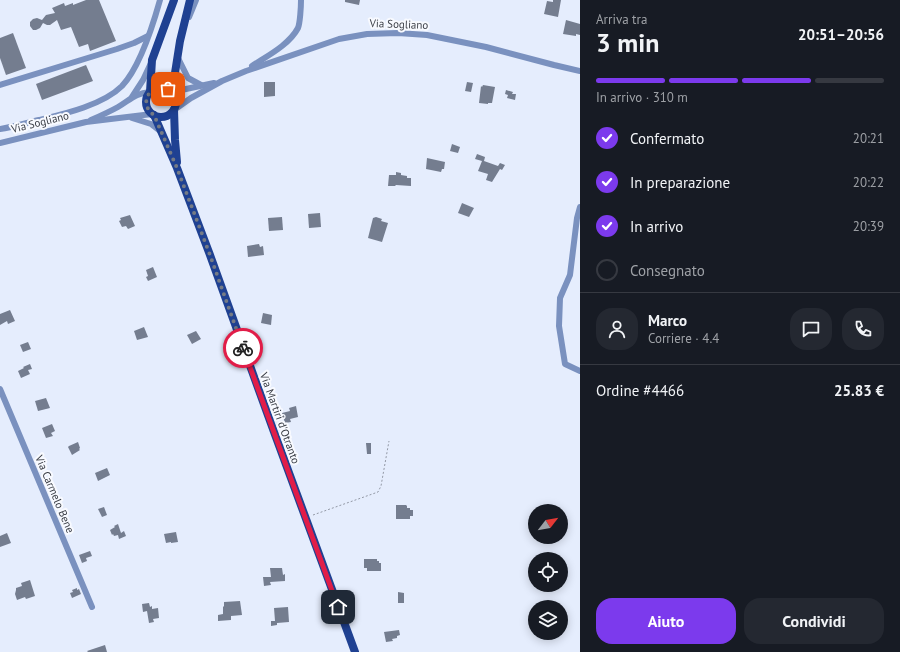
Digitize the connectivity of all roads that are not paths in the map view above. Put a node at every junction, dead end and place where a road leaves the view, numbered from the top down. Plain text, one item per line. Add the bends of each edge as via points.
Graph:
1 (160, 0) edge
2 (174, 0) edge
3 (190, 0) edge
4 (196, 0) edge
5 (301, 0) edge
6 (148, 36) junction
7 (180, 41) junction
8 (178, 58) junction
9 (152, 60) junction
10 (246, 71) junction
11 (580, 71) edge
12 (222, 81) junction
13 (0, 85) edge
14 (201, 85) junction
15 (150, 92) junction
16 (172, 92) junction
17 (132, 97) junction
18 (174, 110) junction
19 (153, 115) junction
20 (129, 116) junction
21 (86, 122) junction
22 (0, 129) edge
23 (160, 131) junction
24 (0, 143) edge
25 (177, 168) junction
26 (580, 207) edge
27 (580, 371) edge
28 (0, 388) edge
29 (92, 607) dead end
30 (354, 652) edge

1 - 6 street
2 - 9 main road
3 - 7 main road
4 - 7 street
5 - 10 street via 298,27 273,53
6 - 13 street via 117,49
6 - 22 street via 132,73 111,95 59,115
7 - 8 main road
8 - 14 street via 188,78
8 - 16 main road
9 - 15 main road
9 - 17 street
10 - 11 street, Via Sogliano via 339,39 367,34 398,33 428,35 486,47
10 - 12 street, Via Sogliano
12 - 14 street, Via Sogliano
12 - 18 street, Via Sogliano
14 - 16 street, Via Sogliano
15 - 16 main road, Via Sogliano via 158,87 164,87
15 - 17 street, Via Sogliano
15 - 19 main road via 146,102
16 - 18 main road via 177,101
17 - 21 street, Via Sogliano via 118,107
18 - 19 main road, Via Sogliano via 162,118
18 - 25 main road, Via Martiri d'Otranto
19 - 20 street, Via Sogliano
19 - 23 main road, Via Martiri d'Otranto
20 - 21 street, Via Sogliano
20 - 23 street, Via Sogliano via 151,124
21 - 24 street, Via Sogliano
23 - 25 main road, Via Martiri d'Otranto
25 - 30 main road, Via Martiri d'Otranto
26 - 27 street via 570,275 560,298 559,326 565,364
28 - 29 street, Via Carmelo Bene

